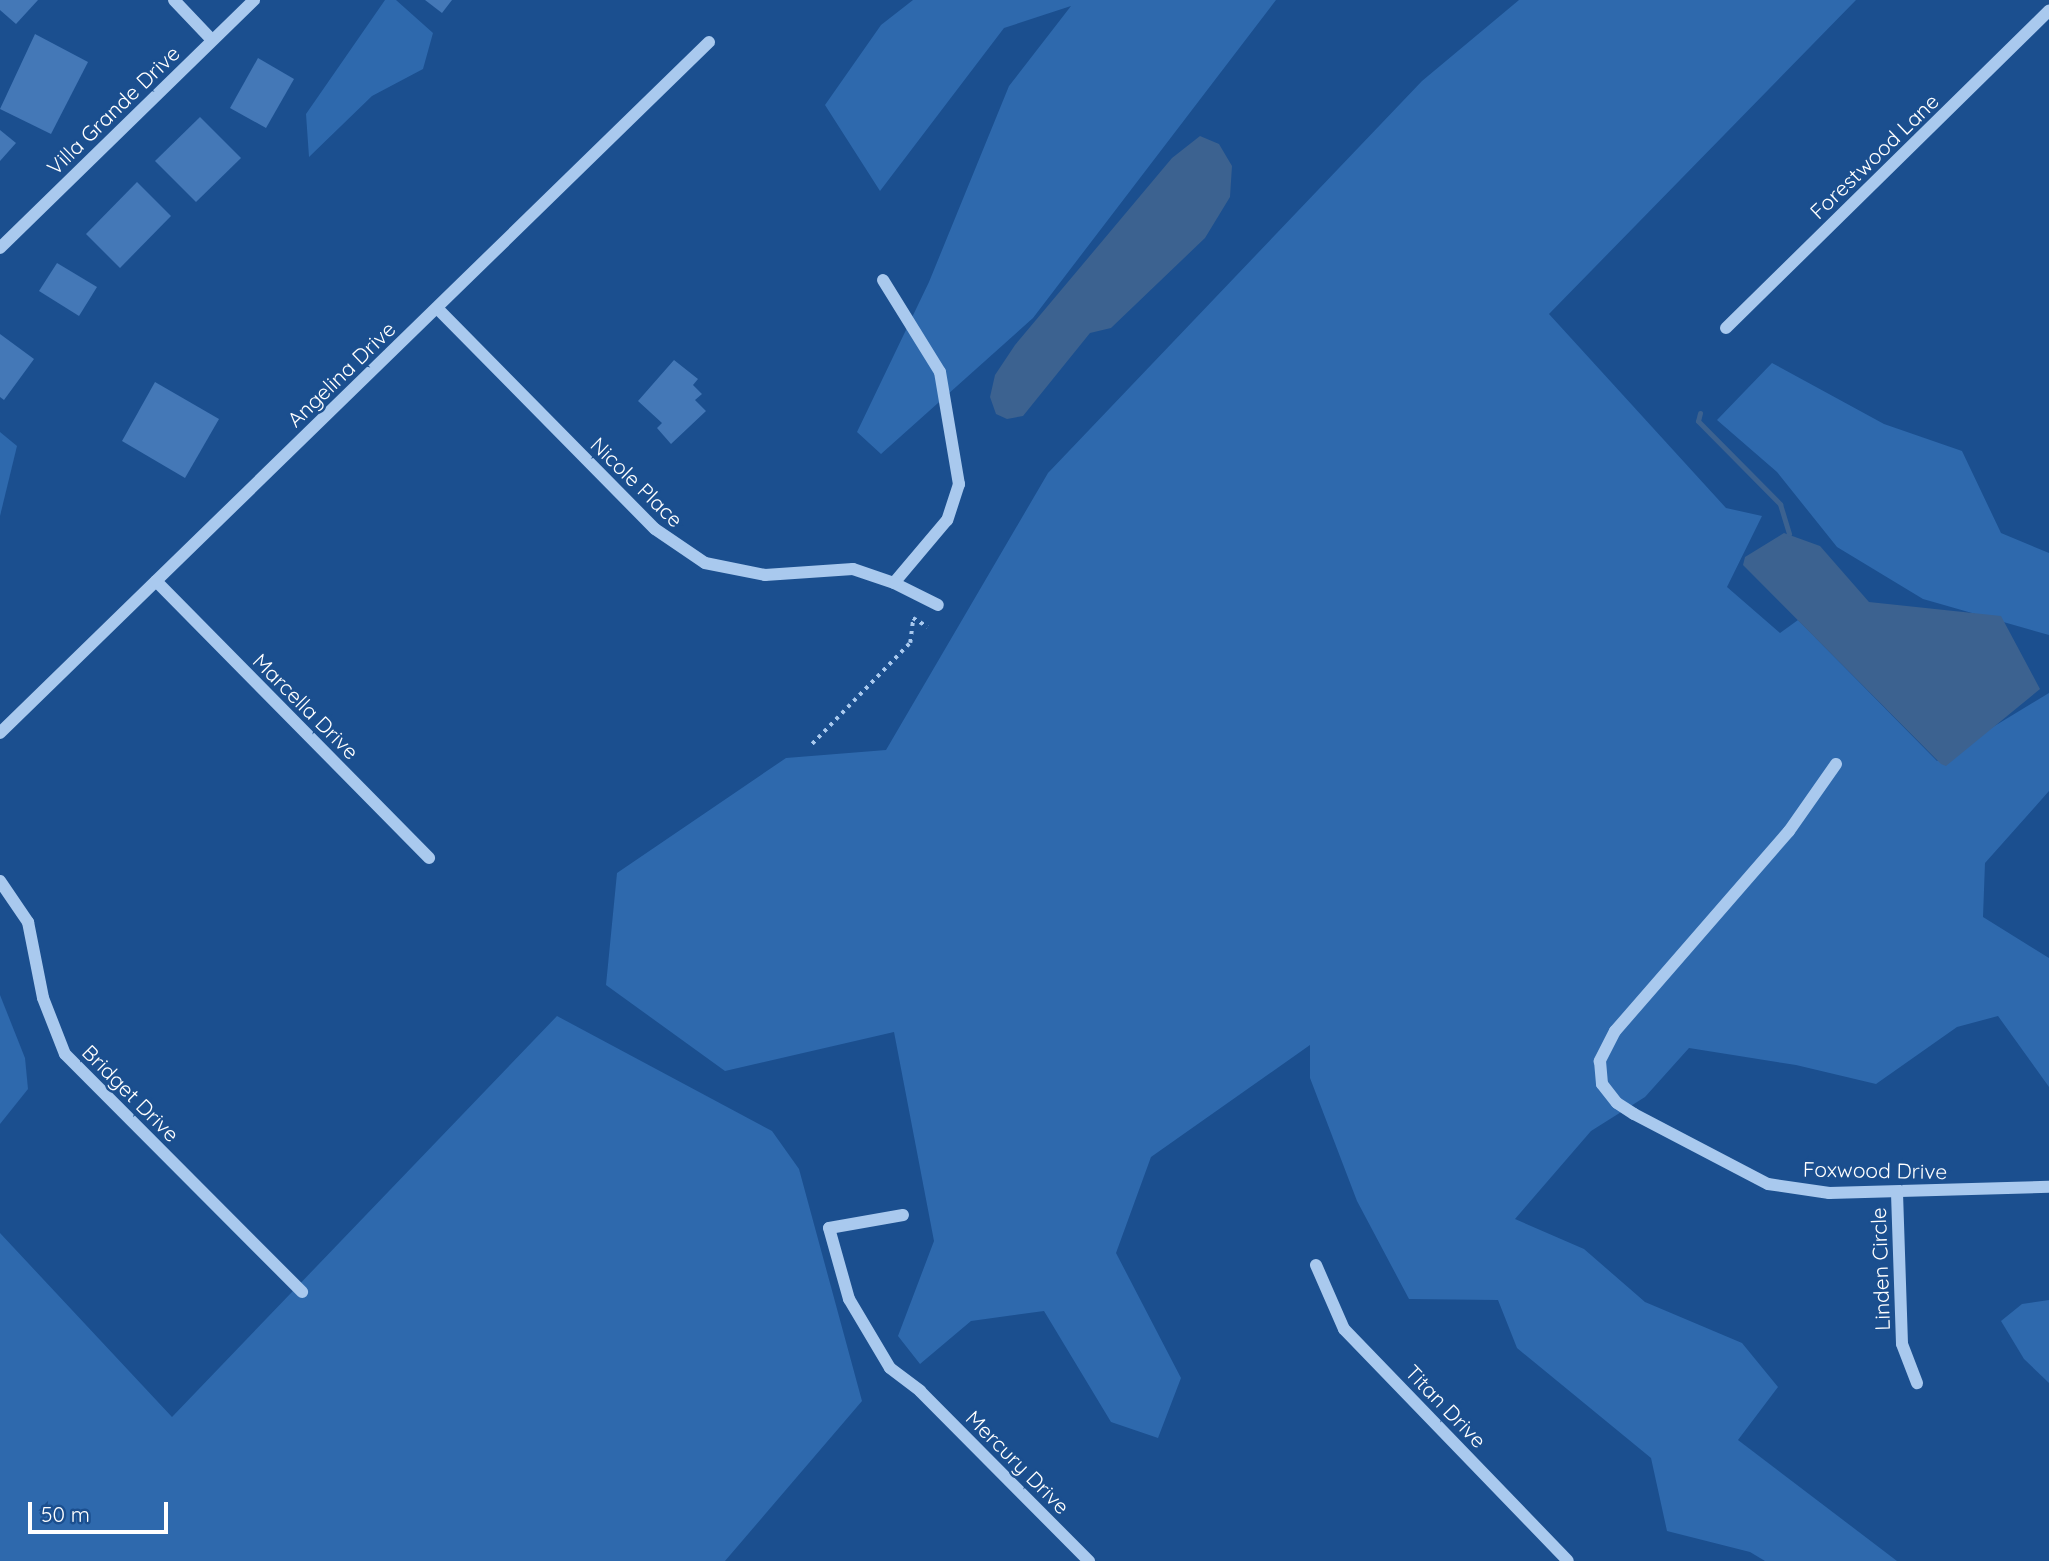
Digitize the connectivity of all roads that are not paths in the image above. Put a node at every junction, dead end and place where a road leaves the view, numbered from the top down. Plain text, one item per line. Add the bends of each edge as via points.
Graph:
1 (174, 0) edge
2 (254, 0) edge
3 (2049, 11) edge
4 (212, 40) junction
5 (709, 42) dead end
6 (0, 248) edge
7 (883, 280) dead end
8 (436, 308) junction
9 (1726, 328) dead end
10 (156, 581) junction
11 (894, 583) junction
12 (939, 605) dead end
13 (0, 733) edge
14 (1836, 764) dead end
15 (429, 858) dead end
16 (0, 881) edge
17 (2049, 1187) edge
18 (1897, 1193) junction
19 (902, 1215) dead end
20 (1316, 1265) dead end
21 (302, 1292) dead end
22 (1917, 1383) dead end
23 (1089, 1561) edge
24 (1568, 1561) edge

1 - 4 street
2 - 4 street, Villa Grande Drive
3 - 9 street, Forestwood Lane
4 - 6 street, Villa Grande Drive
5 - 8 street, Angelina Drive
7 - 11 street via 940,372 959,484 947,520
8 - 10 street, Angelina Drive
8 - 11 street, Nicole Place via 654,529 705,563 765,575 853,569
10 - 13 street, Angelina Drive
10 - 15 street, Marcella Drive
11 - 12 street, Nicole Place
14 - 18 street, Foxwood Drive via 1789,831 1615,1031 1600,1062 1602,1084 1617,1103 1634,1114 1768,1184 1829,1193
16 - 21 street, Bridget Drive via 28,922 43,998 65,1054
17 - 18 street, Foxwood Drive
18 - 22 street, Linden Circle via 1902,1344
19 - 23 street, Mercury Drive via 829,1228 849,1299 890,1368 920,1391
20 - 24 street, Titan Drive via 1344,1329

